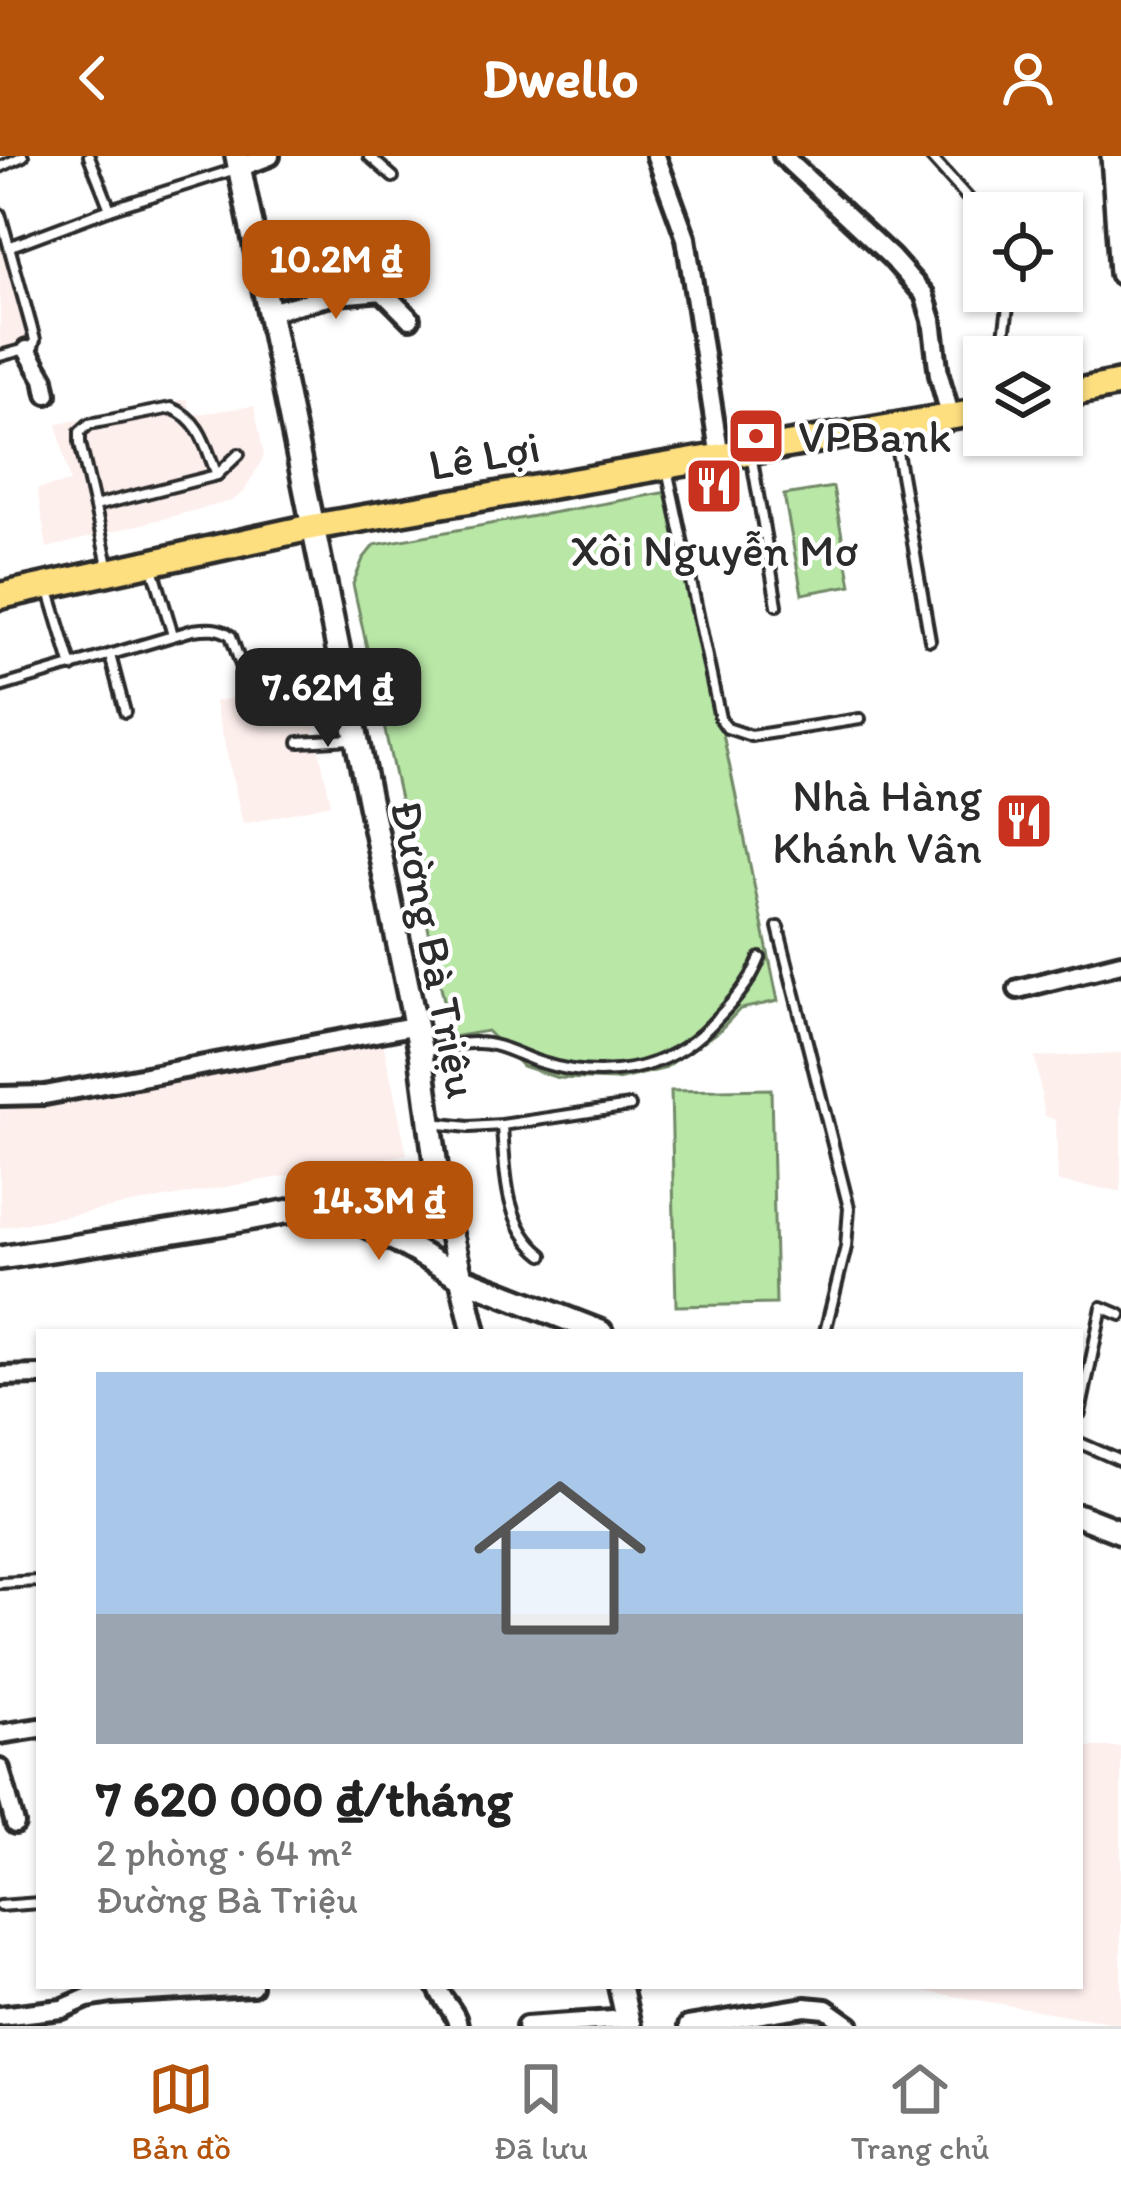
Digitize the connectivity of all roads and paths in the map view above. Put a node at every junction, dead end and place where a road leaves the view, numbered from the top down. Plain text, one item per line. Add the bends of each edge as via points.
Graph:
1 (23, 156) edge
2 (89, 156) edge
3 (270, 156) edge
4 (369, 156) edge
5 (656, 156) edge
6 (930, 156) edge
7 (1113, 156) edge
8 (789, 158) edge
9 (238, 162) edge
10 (0, 167) edge
11 (393, 177) dead end
12 (963, 193) edge
13 (110, 208) junction
14 (0, 214) edge
15 (10, 246) junction
16 (1121, 273) edge
17 (268, 312) junction
18 (410, 319) dead end
19 (27, 350) junction
20 (0, 356) edge
21 (1121, 383) edge
22 (1083, 391) edge
23 (47, 394) dead end
24 (963, 415) edge
25 (951, 418) junction
26 (893, 428) junction
27 (751, 452) junction
28 (239, 454) dead end
29 (720, 458) junction
30 (666, 467) junction
31 (217, 476) junction
32 (95, 506) junction
33 (312, 527) junction
34 (151, 562) junction
35 (109, 571) junction
36 (47, 584) junction
37 (0, 596) edge
38 (777, 605) dead end
39 (173, 635) junction
40 (930, 640) dead end
41 (110, 655) junction
42 (72, 667) junction
43 (0, 687) edge
44 (251, 695) dead end
45 (125, 712) dead end
46 (860, 719) dead end
47 (355, 739) junction
48 (299, 742) dead end
49 (778, 927) dead end
50 (760, 958) dead end
51 (1121, 963) edge
52 (1018, 988) dead end
53 (413, 1026) junction
54 (421, 1053) junction
55 (0, 1096) edge
56 (629, 1106) dead end
57 (430, 1123) junction
58 (502, 1125) junction
59 (437, 1174) junction
60 (320, 1203) junction
61 (543, 1255) dead end
62 (0, 1258) edge
63 (462, 1278) junction
64 (1121, 1315) edge
65 (473, 1329) edge
66 (593, 1329) edge
67 (826, 1329) edge
68 (36, 1375) edge
69 (0, 1376) edge
70 (1083, 1399) edge
71 (1083, 1445) edge
72 (1121, 1460) edge
73 (1083, 1517) edge
74 (1121, 1532) edge
75 (36, 1581) edge
76 (0, 1582) edge
77 (36, 1728) edge
78 (0, 1734) edge
79 (0, 1769) edge
80 (15, 1824) dead end
81 (36, 1903) edge
82 (0, 1906) edge
83 (199, 1989) edge
84 (438, 1989) edge
85 (621, 1989) edge
86 (0, 2016) edge
87 (628, 2023) edge
88 (458, 2026) edge
89 (526, 2026) edge
90 (688, 2026) edge
91 (850, 2026) edge

1 - 10 lane
2 - 13 lane
3 - 9 street
4 - 11 lane
5 - 29 street via 686,238
6 - 12 lane
7 - 16 main road
8 - 25 street via 924,294
9 - 13 lane
9 - 17 main road, Đường Bà Triệu
13 - 15 lane
14 - 15 lane
15 - 19 lane via 35,340
17 - 18 street via 382,291
17 - 33 main road, Đường Bà Triệu
19 - 20 lane
19 - 23 street
21 - 22 main road
24 - 25 main road, Lê Lợi
25 - 26 main road, Lê Lợi
26 - 27 main road, Lê Lợi
26 - 40 lane
27 - 29 main road, Lê Lợi
27 - 38 lane
28 - 31 lane
29 - 30 main road, Lê Lợi
30 - 33 main road, Lê Lợi
30 - 46 lane via 727,728 752,736
31 - 32 lane
31 - 32 lane via 196,424 180,412 89,424 80,443
32 - 35 lane
33 - 34 main road, Lê Lợi
33 - 47 main road, Đường Bà Triệu
34 - 35 main road, Lê Lợi
34 - 39 lane
35 - 36 main road, Lê Lợi
36 - 37 main road, Lê Lợi
36 - 42 lane
39 - 41 lane
39 - 44 lane via 225,631
41 - 42 lane
41 - 45 lane
42 - 43 lane
47 - 48 lane
47 - 53 main road, Đường Bà Triệu
49 - 67 lane via 849,1208
50 - 54 lane via 739,996 703,1033 676,1054 632,1070 578,1072 477,1042
51 - 52 street
53 - 54 main road, Đường Bà Triệu
53 - 55 street via 45,1095
54 - 57 main road, Đường Bà Triệu
56 - 58 lane
57 - 58 lane
57 - 59 main road, Đường Bà Triệu
58 - 61 lane via 516,1222
59 - 60 main road
59 - 63 main road, Đường Bà Triệu
60 - 62 main road
60 - 63 main road
63 - 65 main road, Đường Bà Triệu
63 - 66 main road
64 - 70 lane via 1102,1307
68 - 69 street
71 - 72 lane
73 - 74 main road
75 - 76 lane
77 - 78 street
79 - 80 street
81 - 82 lane
83 - 86 street via 112,1994
84 - 88 street
85 - 87 main road
87 - 89 street
90 - 91 street via 805,2007 826,2009

